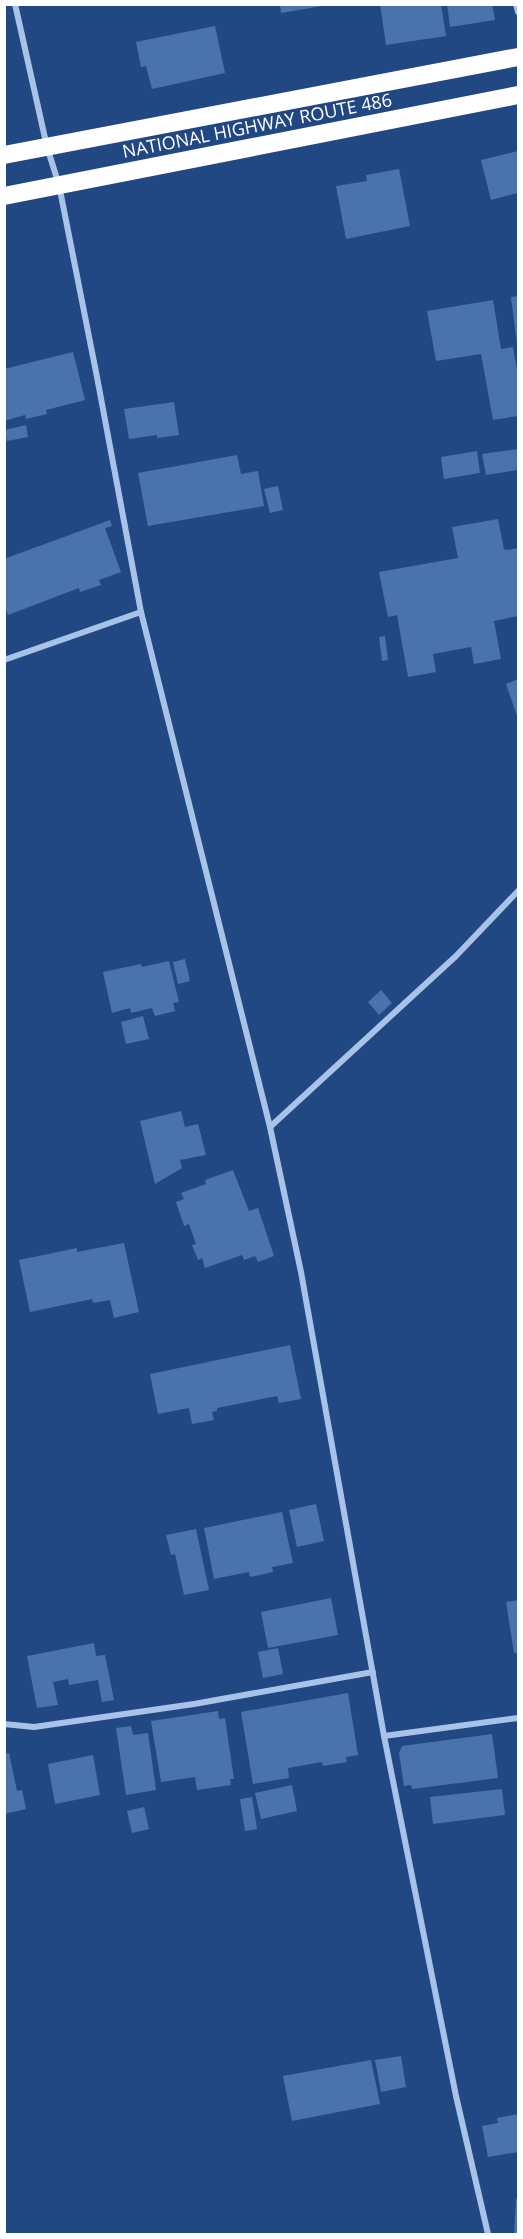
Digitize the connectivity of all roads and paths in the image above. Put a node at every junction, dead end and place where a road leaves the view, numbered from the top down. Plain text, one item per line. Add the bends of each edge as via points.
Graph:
1 (15, 4) edge
2 (516, 4) edge
3 (519, 12) edge
4 (519, 57) edge
5 (519, 95) edge
6 (47, 147) junction
7 (4, 155) edge
8 (58, 185) junction
9 (4, 196) edge
10 (141, 612) junction
11 (4, 660) edge
12 (519, 891) edge
13 (270, 1126) junction
14 (372, 1671) junction
15 (519, 1718) edge
16 (4, 1724) edge
17 (384, 1736) junction
18 (488, 2235) edge

1 - 6 street
2 - 3 street
4 - 6 highway, NATIONAL HIGHWAY ROUTE 486
5 - 8 highway, NATIONAL HIGHWAY ROUTE 486
6 - 7 highway, NATIONAL HIGHWAY ROUTE 486
6 - 8 street
8 - 9 highway, NATIONAL HIGHWAY ROUTE 486
8 - 10 street
10 - 11 street
10 - 13 street
12 - 13 street via 456,956
13 - 14 street via 302,1272
14 - 16 street via 194,1704 34,1727
14 - 17 street
15 - 17 street
17 - 18 street

